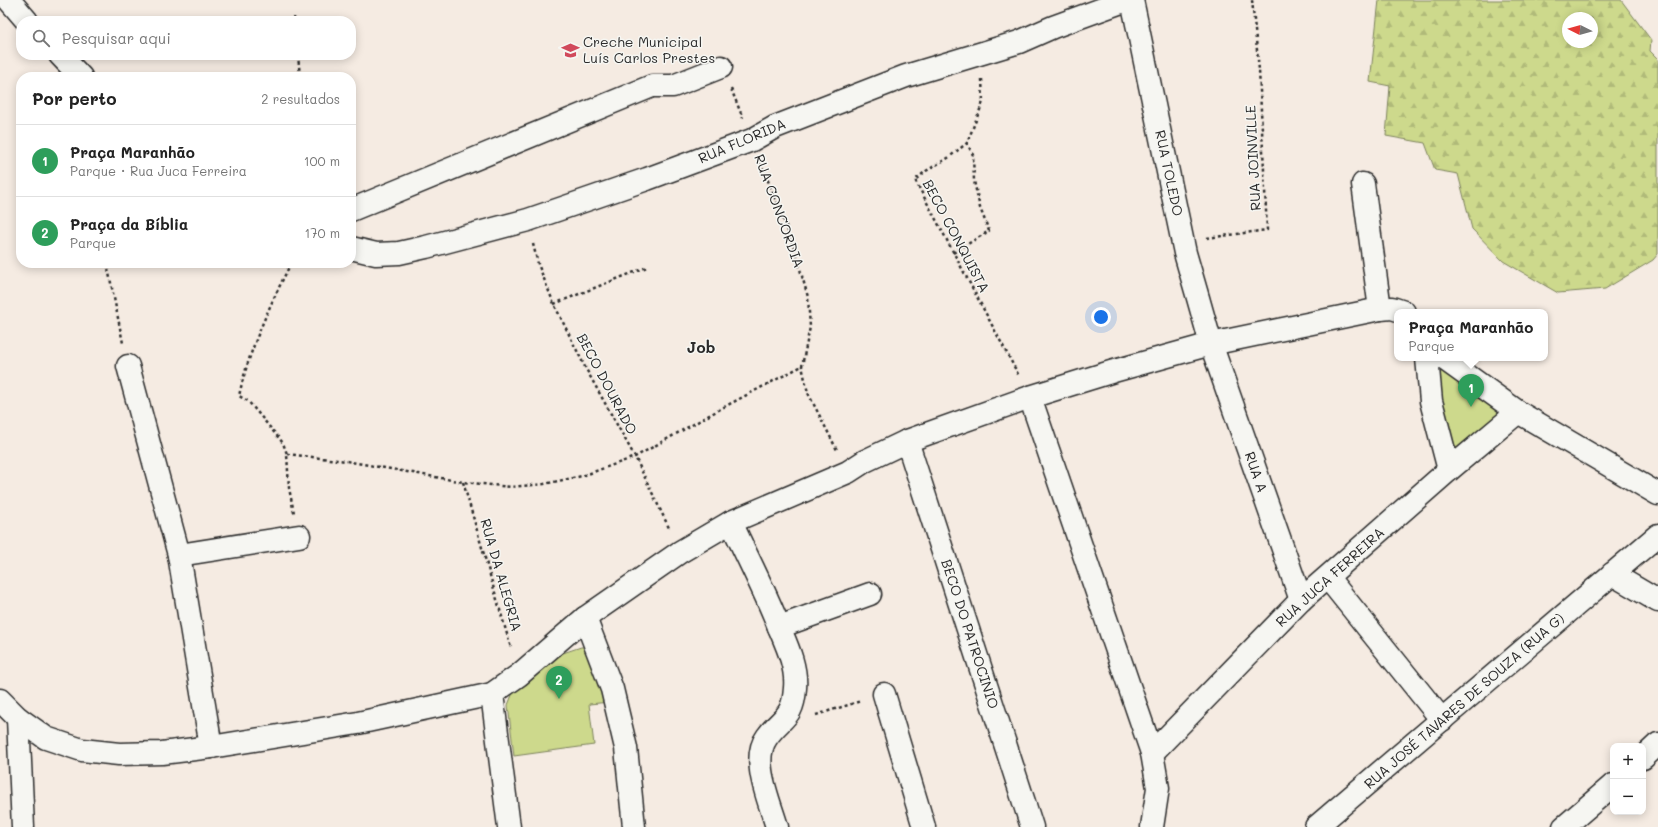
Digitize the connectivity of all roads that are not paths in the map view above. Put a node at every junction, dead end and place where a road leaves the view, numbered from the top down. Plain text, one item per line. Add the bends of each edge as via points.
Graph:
1 (8, 0) edge
2 (1127, 0) edge
3 (1132, 0) edge
4 (22, 16) edge
5 (65, 60) edge
6 (721, 67) road end
7 (76, 72) edge
8 (1363, 184) dead end
9 (356, 208) edge
10 (356, 249) edge
11 (1380, 308) junction
12 (1395, 309) edge
13 (1211, 344) junction
14 (1427, 361) edge
15 (1447, 361) edge
16 (128, 366) road end
17 (1030, 397) junction
18 (1518, 412) junction
19 (908, 442) junction
20 (1449, 470) junction
21 (1658, 494) edge
22 (731, 522) junction
23 (1658, 535) edge
24 (299, 536) road end
25 (179, 555) junction
26 (1612, 574) junction
27 (1328, 578) junction
28 (870, 594) dead end
29 (1301, 600) junction
30 (1658, 601) edge
31 (585, 618) junction
32 (779, 626) junction
33 (492, 694) junction
34 (884, 694) road end
35 (0, 700) edge
36 (18, 718) junction
37 (1442, 720) junction
38 (1658, 744) edge
39 (211, 747) junction
40 (1152, 753) junction
41 (1646, 755) edge
42 (1610, 788) edge
43 (23, 827) edge
44 (509, 827) edge
45 (634, 827) edge
46 (777, 827) edge
47 (924, 827) edge
48 (1032, 827) edge
49 (1152, 827) edge
50 (1316, 827) edge
51 (1564, 827) edge

1 - 4 street
2 - 10 street, RUA FLORIDA via 1019,42 906,76 775,127 752,140 528,220 399,253 376,254
3 - 13 street, RUA TOLEDO via 1183,241
5 - 7 street
6 - 9 street via 673,86 652,86
8 - 11 street
11 - 12 street
11 - 13 street
13 - 17 street
13 - 29 street, RUA A
14 - 20 street via 1431,401
15 - 18 street
16 - 25 street
17 - 19 street
17 - 40 street
18 - 20 street, RUA JUCA FERREIRA
18 - 21 street
19 - 22 street via 865,461 848,472
19 - 48 street, BECO DO PATROCINIO
20 - 27 street, RUA JUCA FERREIRA
22 - 31 street via 680,552
22 - 32 street
23 - 26 street, RUA JOSÉ TAVARES DE SOUZA (RUA G)
24 - 25 street
25 - 39 street
26 - 30 street
26 - 37 street, RUA JOSÉ TAVARES DE SOUZA (RUA G)
27 - 29 street, RUA JUCA FERREIRA
27 - 37 street
28 - 32 street
29 - 40 street, RUA JUCA FERREIRA
31 - 33 street via 519,675
31 - 45 street via 616,704 626,748
32 - 46 street via 794,668 795,687 788,716 767,737 762,748 760,769
33 - 39 street via 358,723
33 - 44 street
34 - 47 street
35 - 36 street
36 - 39 street via 46,738 82,750 119,754
36 - 43 street
37 - 50 street, RUA JOSÉ TAVARES DE SOUZA (RUA G)
38 - 41 street
40 - 49 street via 1158,788
42 - 51 street

